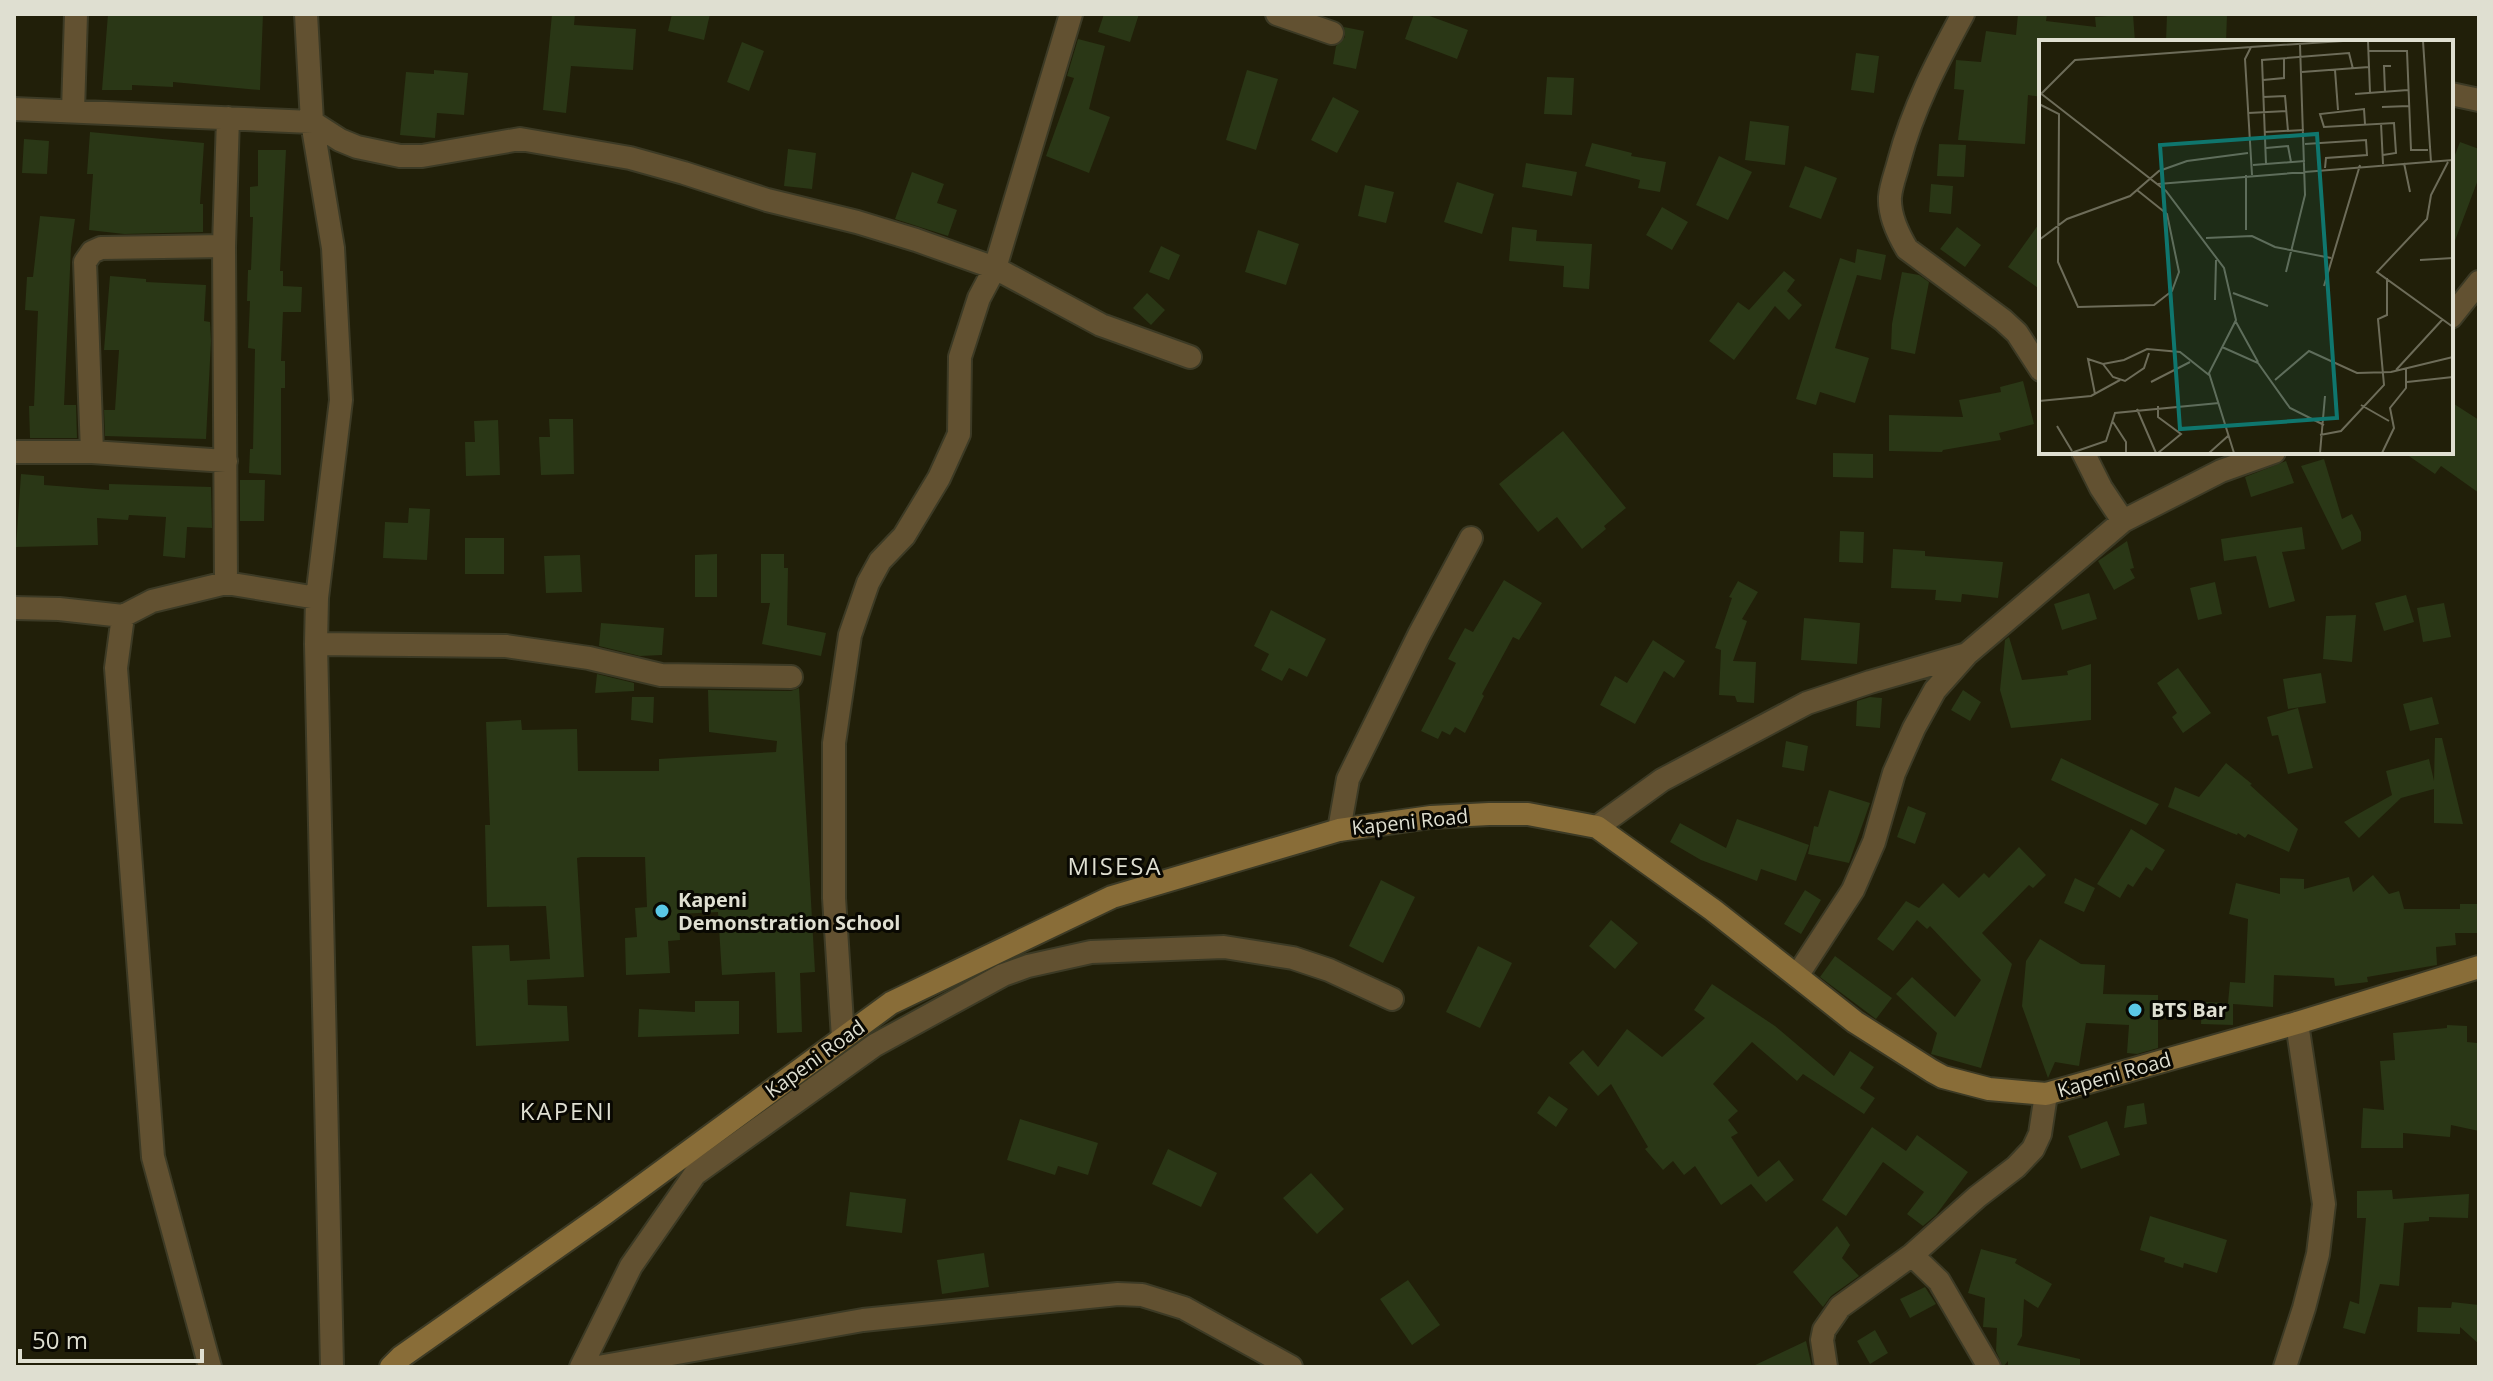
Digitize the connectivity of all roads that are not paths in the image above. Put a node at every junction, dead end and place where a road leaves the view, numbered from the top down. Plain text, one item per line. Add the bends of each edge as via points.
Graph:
1 (76, 14) edge
2 (306, 14) edge
3 (1071, 14) edge
4 (1277, 14) edge
5 (1963, 14) edge
6 (1332, 33) dead end
7 (2453, 94) edge
8 (2479, 100) edge
9 (14, 109) edge
10 (73, 111) junction
11 (228, 118) junction
12 (312, 122) junction
13 (224, 246) junction
14 (995, 268) junction
15 (2479, 282) edge
16 (2453, 314) edge
17 (1190, 357) dead end
18 (2039, 367) edge
19 (14, 452) edge
20 (92, 452) junction
21 (2084, 454) edge
22 (2268, 454) edge
23 (226, 461) junction
24 (2123, 521) junction
25 (1471, 538) dead end
26 (226, 583) junction
27 (317, 598) junction
28 (14, 608) edge
29 (123, 616) junction
30 (316, 644) junction
31 (1967, 654) junction
32 (791, 677) dead end
33 (1597, 827) junction
34 (1339, 830) junction
35 (2479, 967) edge
36 (1797, 976) junction
37 (1392, 999) dead end
38 (2297, 1023) junction
39 (843, 1038) junction
40 (2046, 1094) junction
41 (1912, 1255) junction
42 (210, 1367) edge
43 (332, 1367) edge
44 (391, 1367) edge
45 (581, 1367) edge
46 (598, 1367) edge
47 (1291, 1367) edge
48 (1826, 1367) edge
49 (1989, 1367) edge
50 (2285, 1367) edge

1 - 10 street
2 - 12 street
3 - 14 street
4 - 6 street
5 - 18 street via 1914,112 1893,181 1893,217 1907,249 2003,320
7 - 8 street
9 - 10 street
10 - 11 street
11 - 12 street
11 - 13 street
12 - 14 street via 357,147 400,156 520,139 630,158 887,231
12 - 27 street via 333,248 341,400
13 - 20 street via 101,248 85,262
13 - 23 street
14 - 17 street via 1101,325
14 - 39 street via 960,357 959,434 904,536 868,583 850,635 834,743 834,898
15 - 16 street
19 - 20 street
20 - 23 street
21 - 24 street
22 - 24 street via 2221,471
23 - 26 street
24 - 31 street
25 - 34 street via 1361,751 1345,790
26 - 27 street
26 - 29 street via 152,601
27 - 30 street
28 - 29 street
29 - 42 street via 116,668 153,1157
30 - 32 street via 506,646 661,675
30 - 43 street
31 - 33 street via 1807,703 1662,780
31 - 36 street via 1935,690 1914,728 1853,890
33 - 34 main road, Kapeni Road via 1528,814 1489,814
33 - 36 main road, Kapeni Road
34 - 39 main road, Kapeni Road via 1112,897 891,1003
35 - 38 main road, Kapeni Road
36 - 40 main road, Kapeni Road via 1855,1022 1943,1077 1989,1089
37 - 45 street via 1293,958 1224,947 1091,952 1003,975 875,1045 695,1174 631,1266
38 - 40 main road, Kapeni Road
38 - 50 street via 2324,1204 2318,1254
39 - 44 main road, Kapeni Road
40 - 41 street via 2033,1149
41 - 48 street via 1835,1314 1824,1330
41 - 49 street via 1939,1281
46 - 47 street via 863,1320 1118,1294 1142,1295 1184,1308

